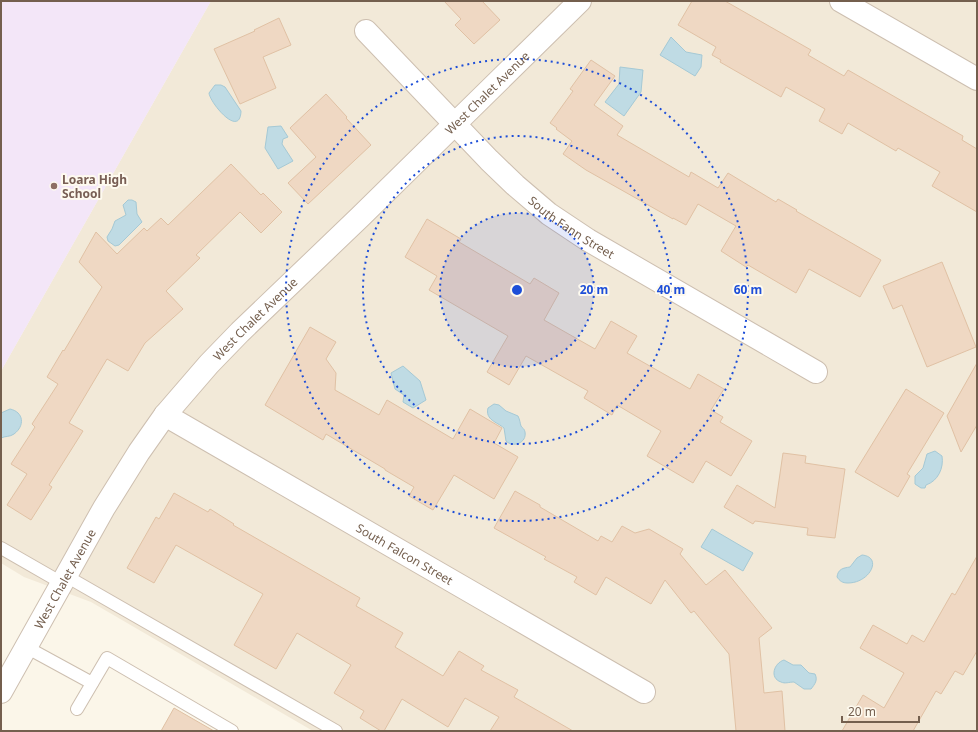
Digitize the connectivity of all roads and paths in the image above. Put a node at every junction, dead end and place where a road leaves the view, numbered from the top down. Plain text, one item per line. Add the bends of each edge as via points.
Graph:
1 (580, 1) edge
2 (842, 1) edge
3 (366, 31) dead end
4 (977, 80) edge
5 (454, 124) junction
6 (816, 372) dead end
7 (165, 415) junction
8 (1, 548) edge
9 (64, 579) junction
10 (26, 647) junction
11 (92, 683) junction
12 (1, 692) edge
13 (644, 692) dead end
14 (77, 709) dead end
15 (232, 731) edge
16 (336, 731) edge

1 - 5 street, West Chalet Avenue
2 - 4 street
3 - 5 street, South Fann Street
5 - 6 street, South Fann Street via 515,185 549,214 588,240
5 - 7 street, West Chalet Avenue via 240,332
7 - 9 street, West Chalet Avenue via 119,484
7 - 13 street, South Falcon Street
8 - 9 lane
9 - 10 street, West Chalet Avenue
9 - 16 lane
10 - 11 lane
10 - 12 street, West Chalet Avenue
11 - 14 lane
11 - 15 lane via 106,658

